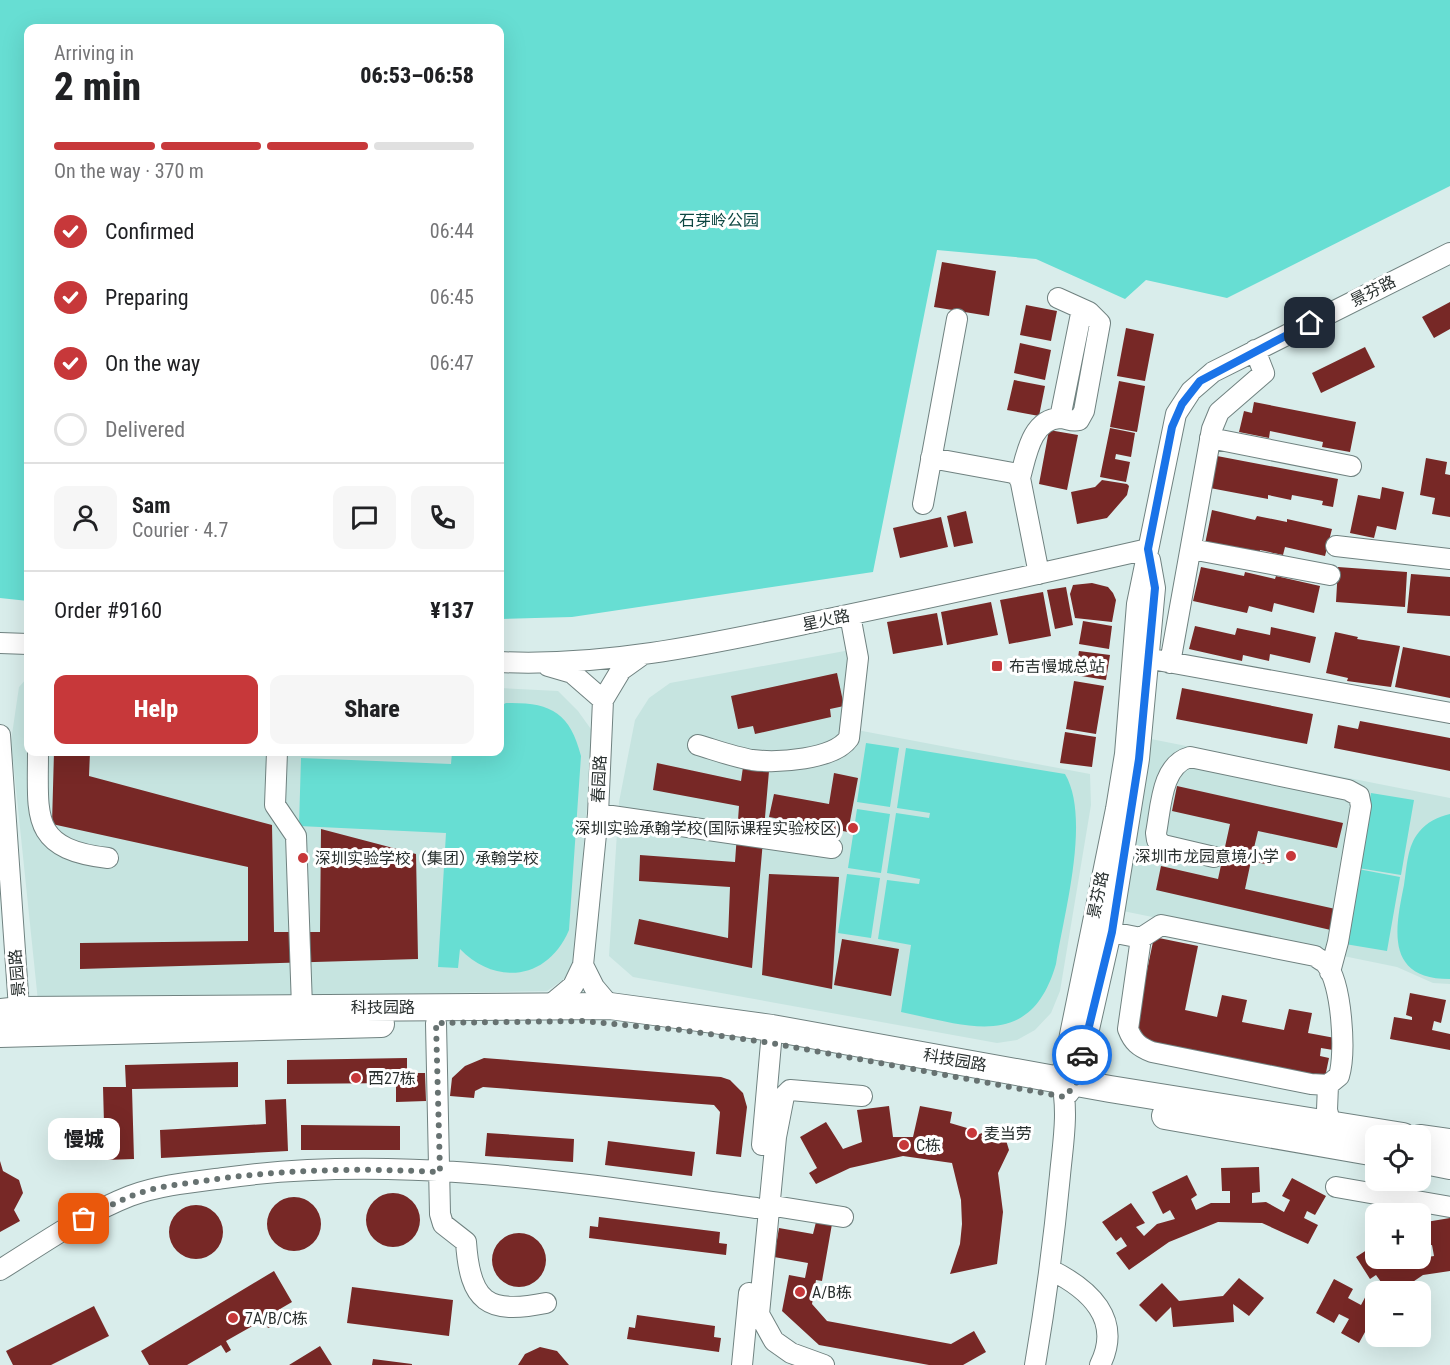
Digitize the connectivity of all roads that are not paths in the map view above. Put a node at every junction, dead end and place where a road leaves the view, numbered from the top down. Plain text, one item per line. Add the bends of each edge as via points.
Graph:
1 (1450, 253) edge
2 (1058, 298) dead end
3 (957, 319) dead end
4 (1255, 351) junction
5 (1210, 438) junction
6 (931, 458) junction
7 (1351, 466) dead end
8 (1020, 478) junction
9 (923, 504) dead end
10 (1336, 546) dead end
11 (1148, 549) junction
12 (1191, 549) junction
13 (1450, 559) edge
14 (1039, 574) junction
15 (1330, 575) dead end
16 (850, 615) junction
17 (0, 643) edge
18 (24, 644) edge
19 (645, 654) junction
20 (1148, 659) junction
21 (504, 662) edge
22 (538, 663) junction
23 (1170, 663) junction
24 (603, 700) junction
25 (1450, 713) edge
26 (0, 735) edge
27 (698, 745) dead end
28 (38, 756) edge
29 (277, 756) edge
30 (1135, 779) junction
31 (1166, 786) junction
32 (598, 814) junction
33 (832, 849) dead end
34 (1214, 857) dead end
35 (108, 858) dead end
36 (1112, 932) junction
37 (1141, 938) junction
38 (584, 965) junction
39 (1330, 972) junction
40 (549, 1006) junction
41 (610, 1006) junction
42 (302, 1007) junction
43 (10, 1022) edge
44 (436, 1023) junction
45 (771, 1043) junction
46 (1328, 1084) junction
47 (1068, 1086) junction
48 (862, 1095) dead end
49 (1331, 1125) junction
50 (1365, 1130) edge
51 (1431, 1139) edge
52 (1450, 1142) edge
53 (1365, 1151) edge
54 (1431, 1162) edge
55 (1450, 1166) edge
56 (440, 1172) junction
57 (1336, 1187) dead end
58 (762, 1207) junction
59 (1450, 1207) edge
60 (843, 1217) dead end
61 (0, 1270) edge
62 (1051, 1270) junction
63 (546, 1303) dead end
64 (742, 1365) edge
65 (824, 1365) edge
66 (1035, 1365) edge
67 (1100, 1365) edge

1 - 4 street, 景芬路
2 - 8 street via 1096,317 1100,323 1084,411 1079,420 1050,421 1032,437
3 - 6 street
4 - 5 street via 1264,374 1219,412
4 - 11 street, 景芬路 via 1200,381 1182,404 1172,427
5 - 7 street
5 - 12 street
6 - 8 street
6 - 9 street
8 - 14 street
10 - 13 street
11 - 14 street, 星火路
11 - 20 street, 景芬路 via 1155,588
11 - 47 street, 景芬路 via 1137,604 1125,754
12 - 15 street
12 - 23 street
14 - 16 street, 星火路
16 - 19 street, 星火路
16 - 27 street via 858,658 849,738 844,745 812,758 753,760
17 - 18 street
19 - 22 street, 星火路
19 - 24 street, 春园路 via 621,670
20 - 23 street
20 - 30 street, 景芬路
21 - 22 street, 星火路
22 - 24 street via 572,673
23 - 25 street
24 - 32 street, 春园路
26 - 43 street, 景园路
28 - 35 street via 38,799 51,840 70,851
29 - 42 street via 275,805 296,836
30 - 31 street
30 - 36 street, 景芬路
31 - 34 street via 1157,840 1163,845
31 - 39 street via 1173,767 1190,757 1348,790 1359,796 1361,806
32 - 33 street
32 - 38 street, 春园路
36 - 37 street
36 - 47 street, 景芬路
37 - 39 street via 1161,926 1171,927 1315,956
37 - 46 street via 1128,1029 1131,1040 1139,1047 1311,1084
38 - 40 street, 春园路 via 573,986
38 - 41 street via 594,987
39 - 46 street via 1343,1054 1339,1076
40 - 41 main road, 科技园路
40 - 42 main road, 科技园路
41 - 47 main road, 科技园路 via 772,1028
42 - 43 main road, 科技园路
43 - 44 main road, 科技园路
44 - 45 main road, 科技园路 via 581,1021
44 - 56 street
45 - 47 main road, 科技园路
45 - 58 street
46 - 49 street
47 - 49 main road, 科技园路
47 - 53 main road, 科技园路
47 - 62 street, 景芬路
48 - 58 street via 799,1089 784,1096
49 - 50 main road, 科技园路
51 - 52 main road
54 - 55 main road
56 - 58 street via 585,1184
56 - 61 street via 290,1171 175,1185 130,1196
56 - 63 street via 443,1224 466,1242 468,1266 477,1291 486,1300 511,1308
57 - 59 street
58 - 60 street
58 - 64 street
58 - 65 street via 759,1314 774,1341 791,1353
62 - 66 street, 景芬路
62 - 67 street via 1073,1281 1093,1298 1103,1315 1107,1336

